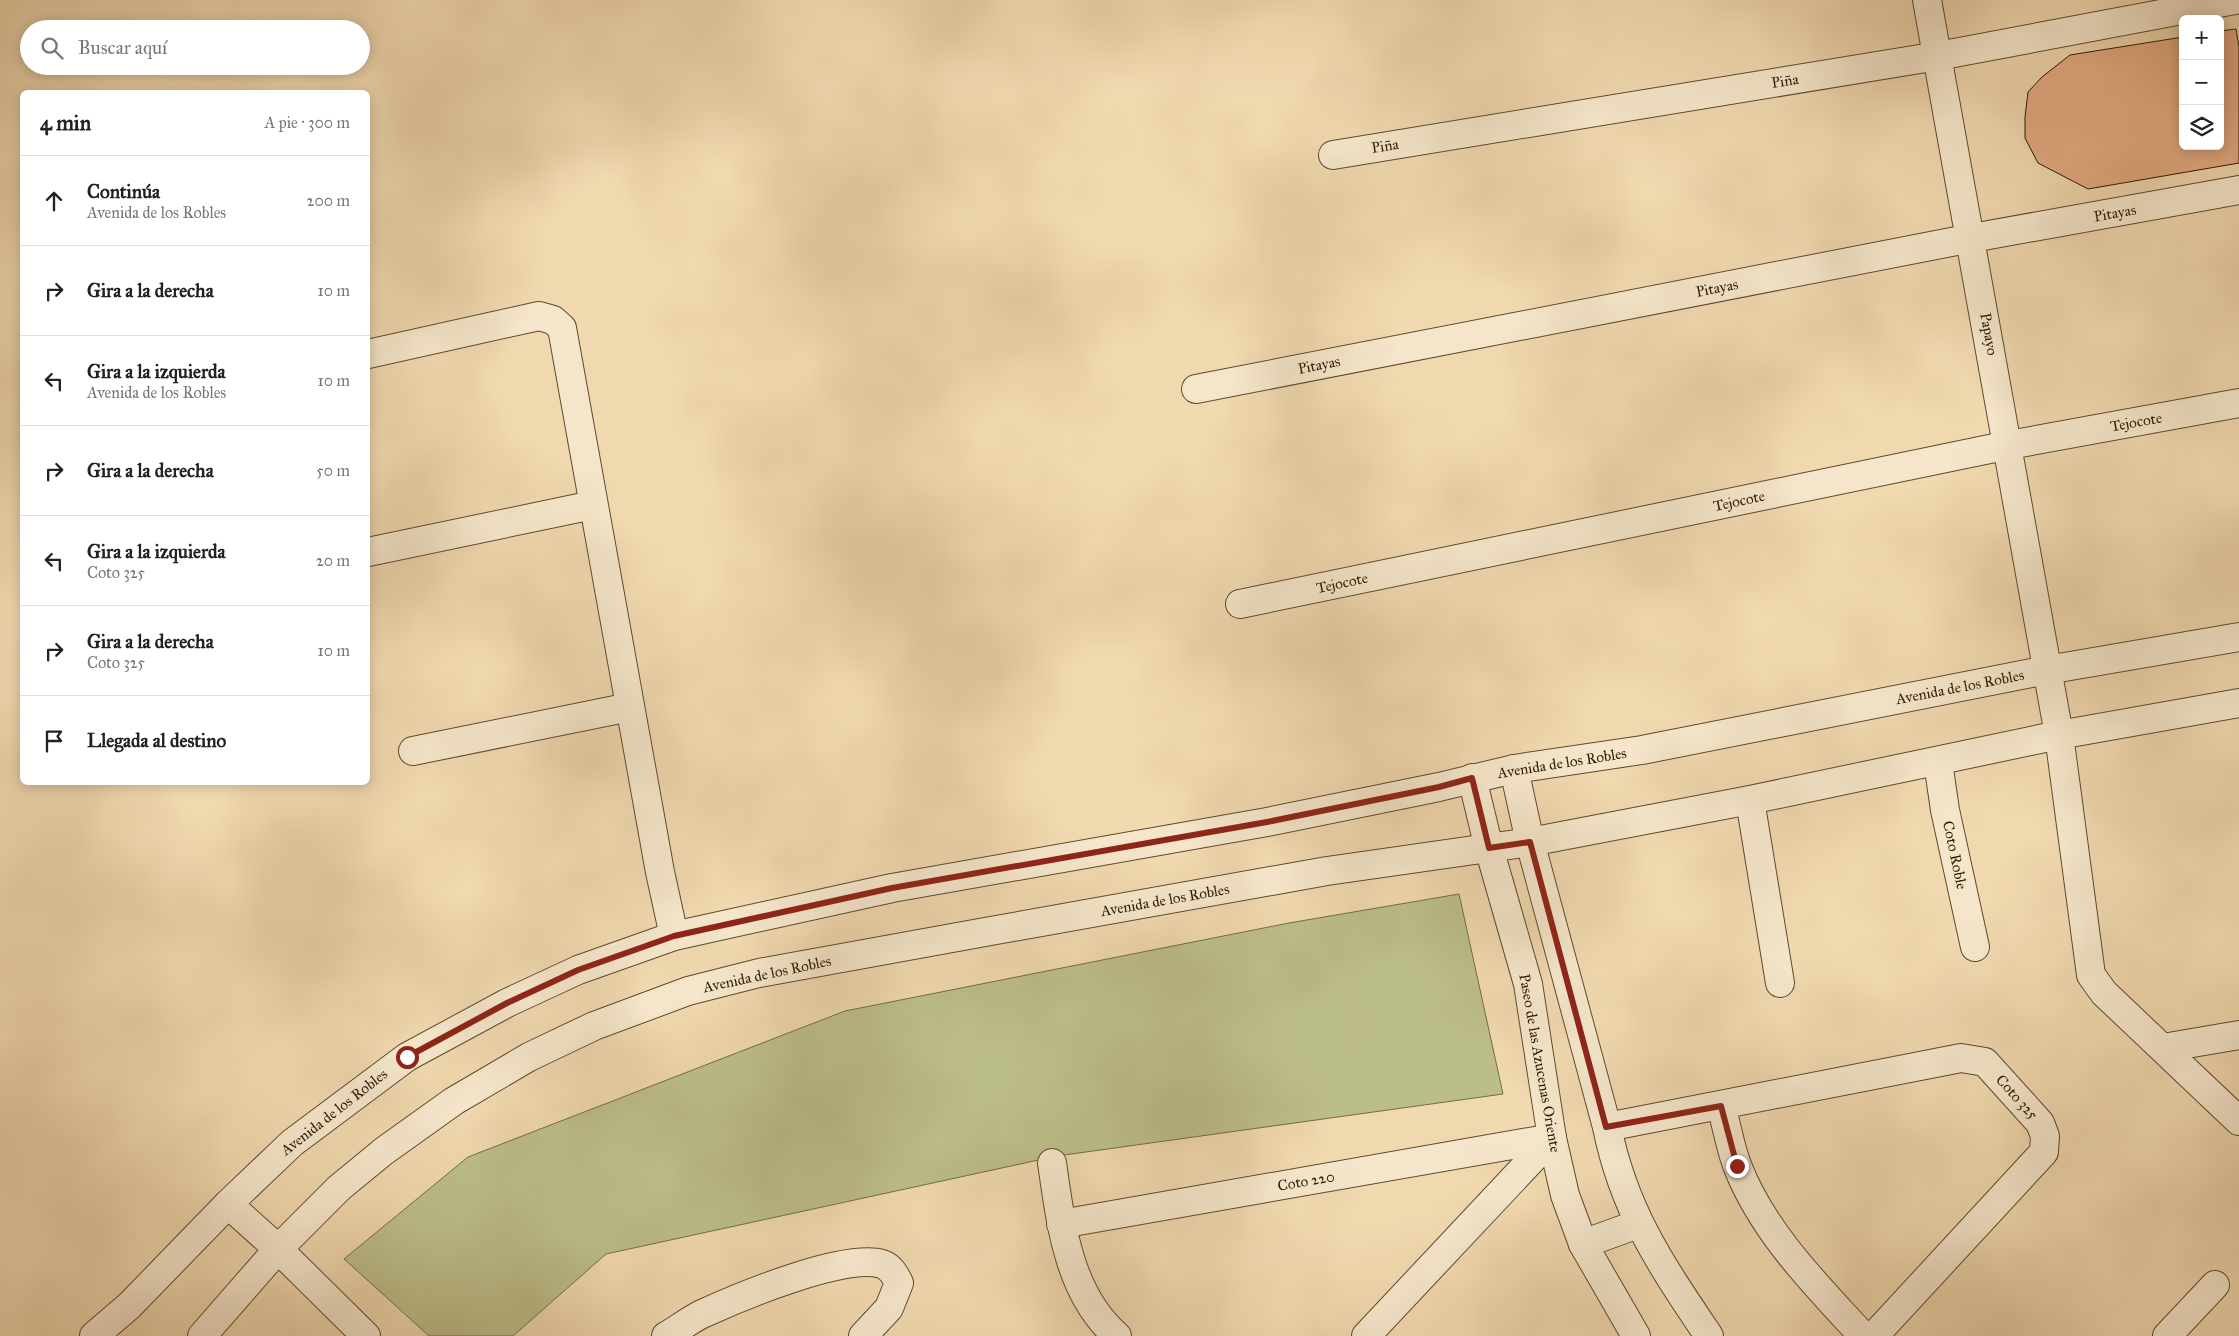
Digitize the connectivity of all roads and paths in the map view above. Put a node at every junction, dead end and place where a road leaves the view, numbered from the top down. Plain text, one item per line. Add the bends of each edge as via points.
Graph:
1 (1927, 0) edge
2 (2235, 0) edge
3 (1938, 56) junction
4 (1333, 155) dead end
5 (2239, 190) edge
6 (1972, 238) junction
7 (370, 354) edge
8 (1196, 389) dead end
9 (2239, 403) edge
10 (2009, 445) junction
11 (593, 505) junction
12 (370, 552) edge
13 (1240, 604) dead end
14 (2239, 636) edge
15 (2047, 670) junction
16 (2239, 703) edge
17 (630, 708) junction
18 (2059, 735) junction
19 (413, 751) dead end
20 (1938, 762) junction
21 (1514, 769) junction
22 (1472, 778) junction
23 (1750, 800) junction
24 (1530, 842) junction
25 (1489, 848) junction
26 (674, 936) junction
27 (1975, 947) dead end
28 (1780, 984) dead end
29 (2239, 1035) edge
30 (2163, 1048) junction
31 (1721, 1106) junction
32 (2239, 1121) edge
33 (1606, 1127) junction
34 (1552, 1138) junction
35 (1052, 1163) dead end
36 (228, 1204) junction
37 (1061, 1224) junction
38 (1638, 1224) junction
39 (1583, 1244) junction
40 (278, 1249) junction
41 (2215, 1285) dead end
42 (1629, 1333) edge
43 (94, 1336) edge
44 (202, 1336) edge
45 (366, 1336) edge
46 (666, 1336) edge
47 (863, 1336) edge
48 (1117, 1336) edge
49 (1366, 1336) edge
50 (1709, 1336) edge
51 (1863, 1336) edge
52 (1874, 1336) edge
53 (2167, 1336) edge

1 - 3 street, Papayo
2 - 3 street, Piña
3 - 4 street, Piña
3 - 6 street, Papayo
5 - 6 street, Pitayas
6 - 8 street, Pitayas
6 - 10 street, Papayo
7 - 11 street via 539,316 553,320 562,328
9 - 10 street, Tejocote
10 - 13 street, Tejocote
10 - 15 street, Papayo
11 - 12 street
11 - 17 street
14 - 15 street, Avenida de los Robles
15 - 18 street, Papayo
15 - 21 street, Avenida de los Robles via 1642,750
16 - 18 street, Avenida de los Robles
17 - 19 street
17 - 26 street
18 - 20 street, Avenida de los Robles
18 - 30 street, Papayo via 2091,975 2104,994
20 - 23 street, Avenida de los Robles
20 - 27 street, Coto Roble via 1945,810
21 - 22 street, Avenida de los Robles
21 - 24 street
22 - 25 street, Paseo de las Azucenas Oriente
22 - 26 street, Avenida de los Robles via 1267,822 892,888
23 - 24 street, Avenida de los Robles
23 - 28 street
24 - 25 street, Avenida de los Robles
24 - 33 street
25 - 34 street, Paseo de las Azucenas Oriente via 1528,984
25 - 40 street, Avenida de los Robles via 1327,871 975,933 760,973 688,991 594,1026 529,1057 454,1101 339,1188
26 - 36 street, Avenida de los Robles via 569,974 498,1007 407,1057 292,1143
29 - 30 street
30 - 32 street, Papayo
31 - 33 street, Coto 325
31 - 51 street via 1737,1166 1764,1218 1804,1271
31 - 52 street, Coto 325 via 1961,1058 1985,1062 2040,1123 2045,1136 2044,1152
33 - 38 street via 1614,1163
34 - 37 street, Coto 220
34 - 39 street, Paseo de las Azucenas Oriente via 1566,1195
34 - 49 street
35 - 37 street
36 - 40 street
36 - 43 street, Avenida de los Robles via 129,1306
37 - 48 street via 1072,1268 1084,1295 1103,1324
38 - 39 street
38 - 50 street
39 - 42 street, Paseo de las Azucenas Oriente
40 - 44 street, Avenida de los Robles
40 - 45 street
41 - 53 street
46 - 47 street via 701,1315 803,1274 862,1263 882,1264 893,1271 899,1283 889,1308

